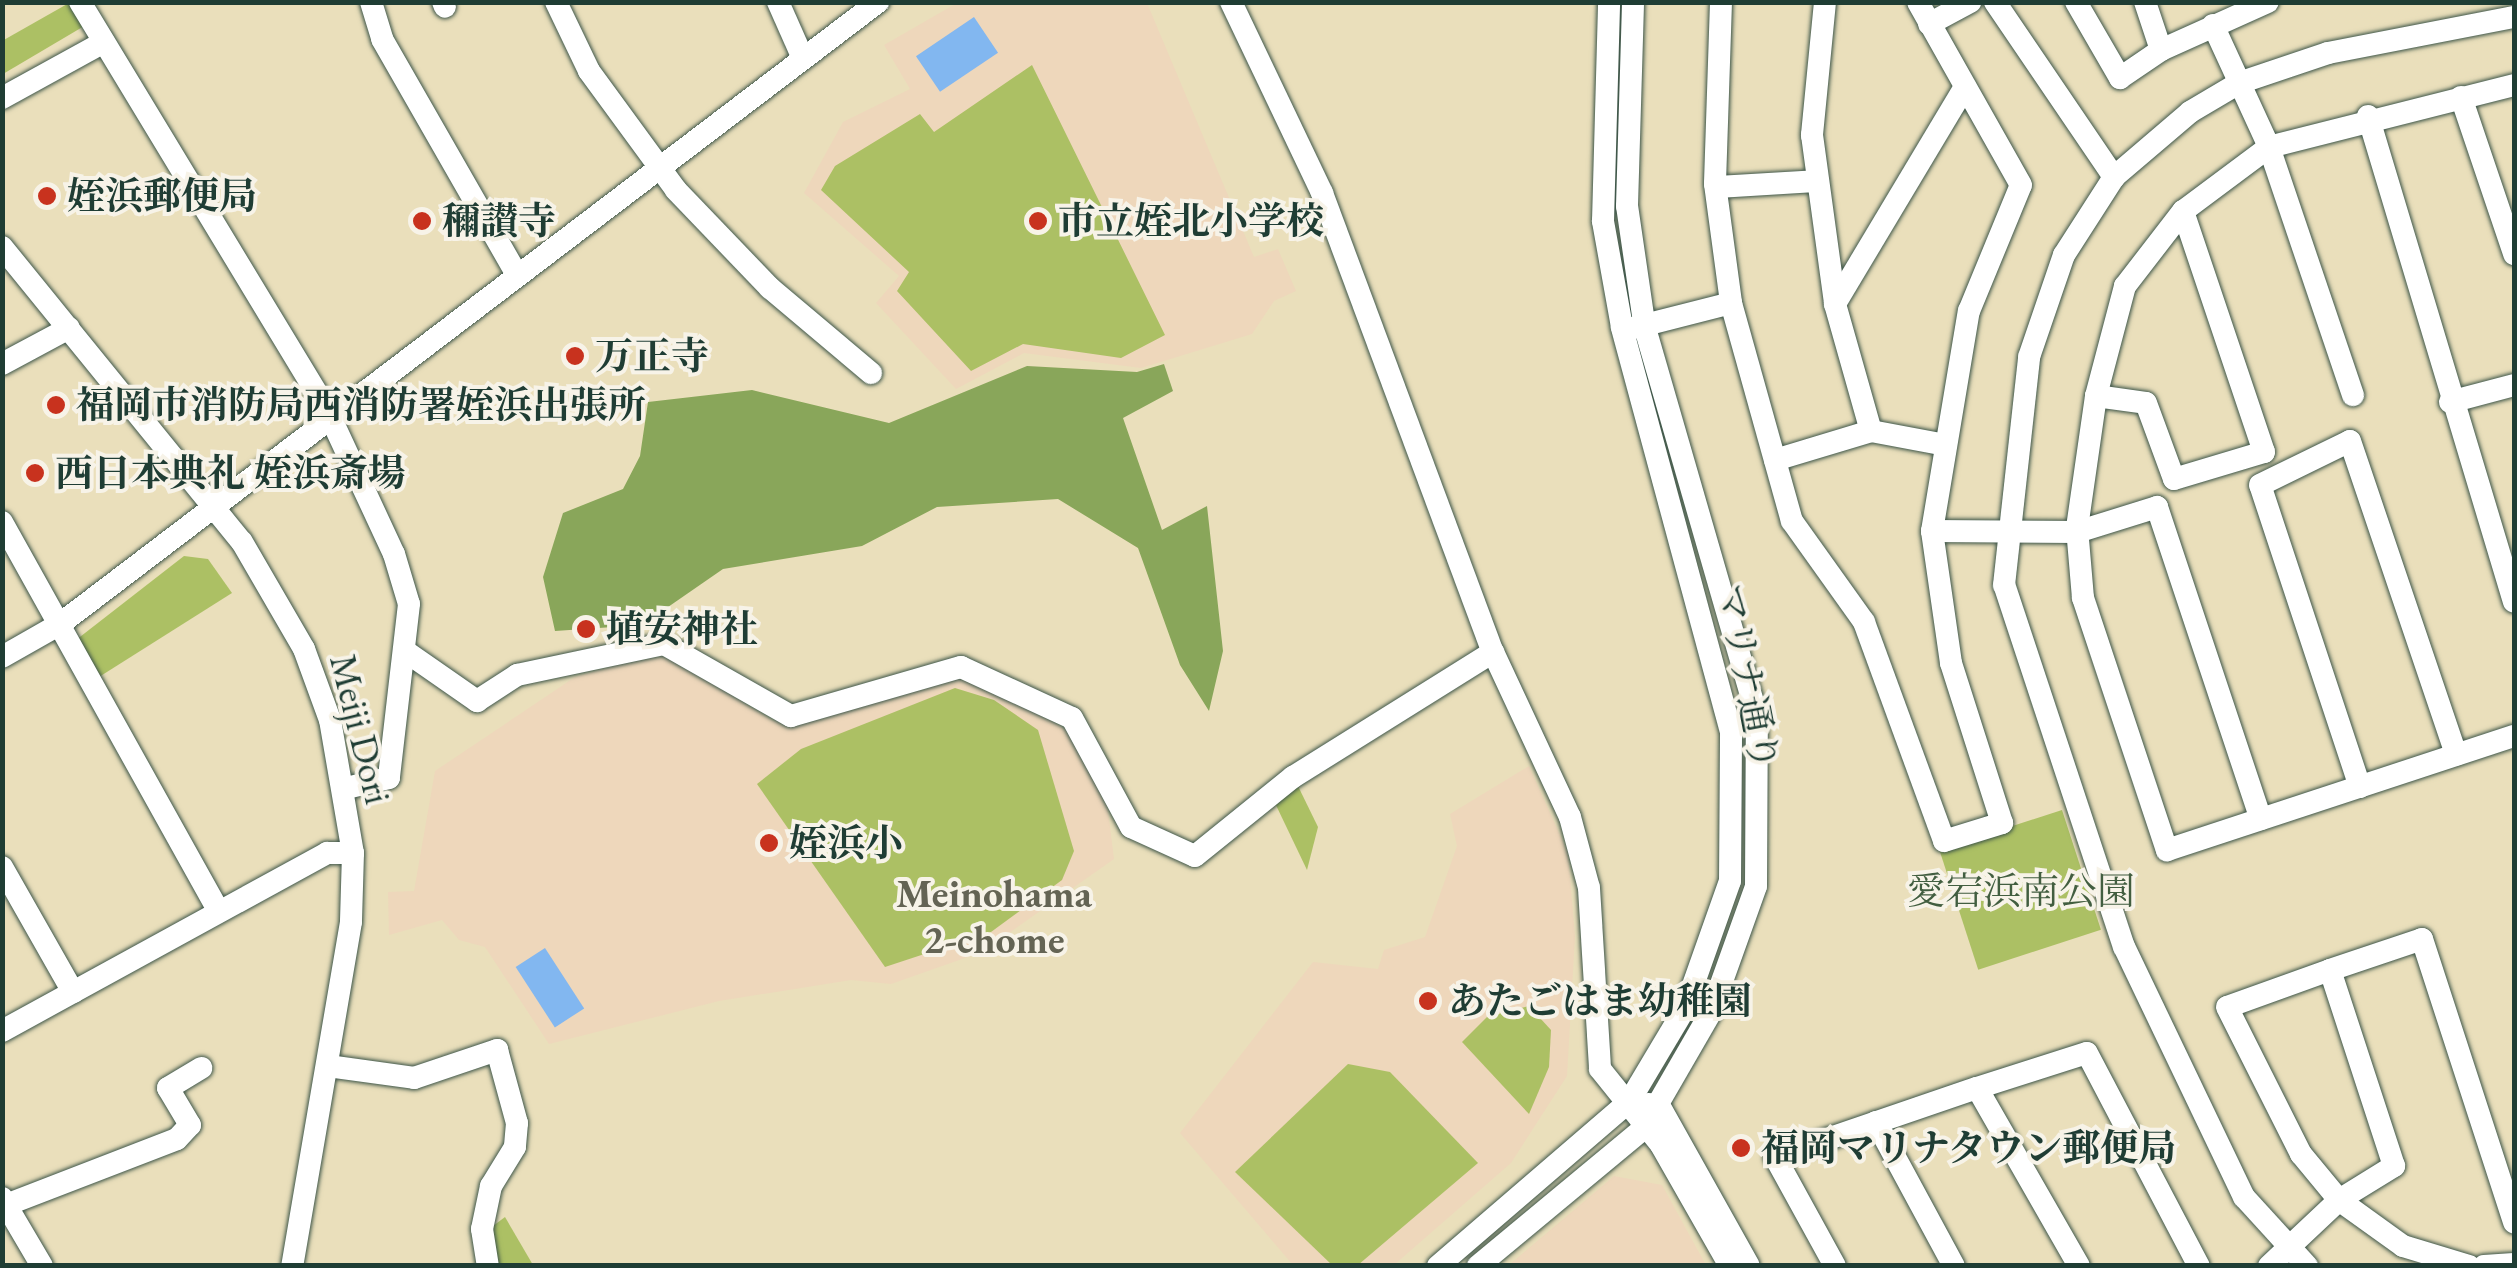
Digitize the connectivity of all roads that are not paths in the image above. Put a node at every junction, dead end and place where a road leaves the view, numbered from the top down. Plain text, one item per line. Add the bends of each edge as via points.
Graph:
1 (80, 2) edge
2 (371, 2) edge
3 (556, 2) edge
4 (778, 2) edge
5 (878, 2) edge
6 (1231, 2) edge
7 (1609, 2) edge
8 (1633, 2) edge
9 (1721, 2) edge
10 (1825, 2) edge
11 (1918, 2) edge
12 (1970, 2) edge
13 (1995, 2) edge
14 (2076, 2) edge
15 (2145, 2) edge
16 (2254, 4) edge
17 (2514, 17) edge
18 (1929, 24) junction
19 (2212, 24) junction
20 (104, 42) junction
21 (2161, 50) junction
22 (801, 54) junction
23 (2238, 82) junction
24 (2514, 86) edge
25 (1964, 87) junction
26 (2460, 97) junction
27 (2, 98) edge
28 (2368, 116) junction
29 (2269, 147) junction
30 (657, 164) junction
31 (2114, 177) junction
32 (1817, 181) junction
33 (1716, 187) junction
34 (2183, 212) junction
35 (2, 247) edge
36 (2514, 254) edge
37 (515, 272) junction
38 (1731, 303) junction
39 (1835, 304) junction
40 (69, 328) junction
41 (1634, 328) junction
42 (2, 364) edge
43 (872, 373) dead end
44 (2514, 385) edge
45 (2353, 395) dead end
46 (2096, 396) junction
47 (2450, 402) junction
48 (328, 412) junction
49 (1871, 431) junction
50 (1946, 445) junction
51 (1775, 460) junction
52 (212, 504) junction
53 (2, 522) edge
54 (2006, 529) junction
55 (1932, 531) junction
56 (2077, 532) junction
57 (2514, 602) edge
58 (60, 624) junction
59 (405, 651) junction
60 (1493, 652) junction
61 (2, 657) edge
62 (2514, 736) edge
63 (2456, 755) junction
64 (2360, 787) junction
65 (346, 788) junction
66 (2262, 819) junction
67 (353, 853) junction
68 (2, 867) edge
69 (218, 910) junction
70 (2330, 970) junction
71 (73, 992) junction
72 (2, 1032) edge
73 (328, 1066) junction
74 (201, 1068) dead end
75 (1977, 1088) junction
76 (1629, 1102) junction
77 (1659, 1106) junction
78 (1876, 1122) junction
79 (1644, 1128) junction
80 (2339, 1200) junction
81 (4, 1201) edge
82 (2514, 1222) edge
83 (2287, 1247) junction
84 (2514, 1264) edge
85 (42, 1266) edge
86 (292, 1266) edge
87 (488, 1266) edge
88 (1438, 1266) edge
89 (1478, 1266) edge
90 (1730, 1266) edge
91 (1749, 1266) edge
92 (1835, 1266) edge
93 (1954, 1266) edge
94 (2079, 1266) edge
95 (2199, 1266) edge
96 (2269, 1266) edge
97 (2307, 1266) edge
98 (2469, 1266) edge
99 (2484, 1266) edge

1 - 20 street
2 - 37 street via 382,39
3 - 30 street via 589,70
4 - 22 street
5 - 22 street
6 - 60 street via 1322,193
7 - 41 street, マリナ通り via 1599,155
8 - 41 street, マリナ通り via 1628,206
9 - 33 street
10 - 32 street
11 - 18 street
12 - 18 street
13 - 31 street
14 - 21 street via 2120,78
15 - 21 street
16 - 19 street
17 - 23 street via 2328,54
18 - 25 street
19 - 21 street
19 - 23 street
20 - 27 street
20 - 48 street
22 - 30 street
23 - 29 street
23 - 31 street
24 - 26 street
25 - 39 street
25 - 50 street via 2021,185 1968,310
26 - 28 street
26 - 36 street
28 - 29 street
28 - 47 street
29 - 34 street
29 - 45 street
30 - 37 street
30 - 43 street via 770,288
31 - 54 street via 2064,255 2029,356
32 - 33 street
32 - 39 street
33 - 38 street
34 - 46 street via 2126,286
34 - 46 street via 2264,452 2174,478 2146,403
35 - 40 street, Meiji Dori
37 - 48 street
38 - 41 street
38 - 51 street
39 - 49 street
40 - 42 street
40 - 52 street, Meiji Dori
41 - 76 street, マリナ通り via 1724,696 1736,804 1713,944
41 - 77 street, マリナ通り via 1756,716 1763,804 1756,886 1736,950
44 - 47 street
46 - 56 street
47 - 57 street
48 - 52 street
48 - 59 street via 394,554 409,604
49 - 50 street
49 - 51 street
50 - 55 street
51 - 55 street via 1792,521 1864,622 1944,840 2002,823 1951,663
52 - 58 street
52 - 65 street, Meiji Dori via 304,649
53 - 58 street
54 - 55 street
54 - 56 street
54 - 83 street via 2004,585 2124,947 2244,1196
56 - 66 street via 2157,507
56 - 66 street via 2084,598 2167,850
58 - 61 street
58 - 69 street
59 - 60 street via 476,701 518,675 664,644 791,716 961,667 1072,718 1131,827 1195,856 1292,778
59 - 65 street via 389,778
60 - 76 street via 1570,817 1588,888 1600,1069
62 - 63 street
63 - 64 street
63 - 64 street via 2350,441 2260,485
64 - 66 street
65 - 67 street, Meiji Dori
67 - 69 street via 327,852
67 - 73 street, Meiji Dori via 346,976
68 - 71 street
69 - 71 street
70 - 80 street via 2394,1166
70 - 80 street via 2227,1007 2301,1154
70 - 82 street via 2422,940
71 - 72 street
73 - 86 street, Meiji Dori
73 - 87 street via 414,1078 496,1050 517,1123 515,1147 490,1186 482,1229
74 - 81 street via 168,1088 190,1125 177,1139
75 - 78 street
75 - 94 street
75 - 95 street via 2086,1053
76 - 77 street
76 - 79 street
76 - 88 street, マリナ通り
77 - 79 street, マリナ通り
77 - 91 street
78 - 92 street via 1775,1157
78 - 93 street
79 - 89 street, マリナ通り
79 - 90 street
80 - 83 street
80 - 98 street via 2404,1246
81 - 85 street
83 - 96 street
83 - 97 street
84 - 99 street

